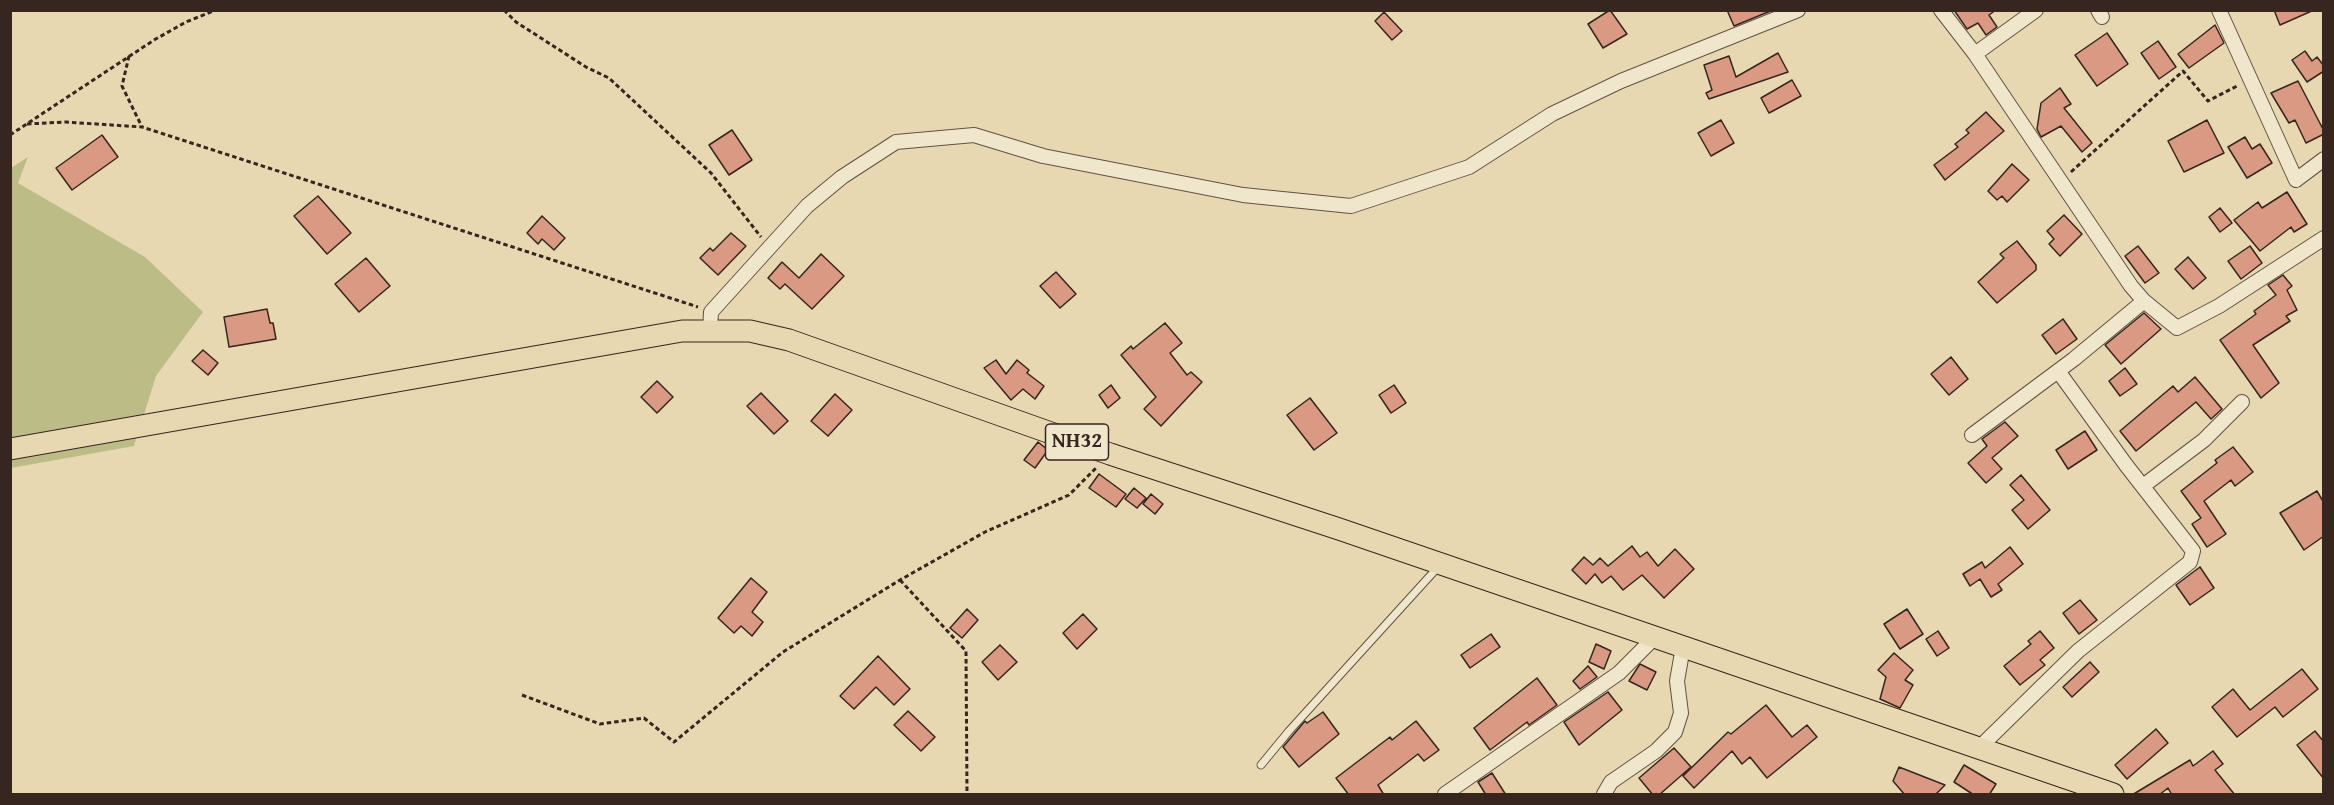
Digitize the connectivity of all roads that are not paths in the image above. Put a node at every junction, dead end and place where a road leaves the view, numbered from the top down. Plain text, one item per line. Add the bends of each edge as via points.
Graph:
1 (1798, 10) edge
2 (1941, 10) edge
3 (2036, 10) edge
4 (2219, 10) edge
5 (1975, 54) junction
6 (2324, 159) edge
7 (2324, 238) edge
8 (2144, 301) junction
9 (711, 321) junction
10 (2058, 371) junction
11 (2242, 402) dead end
12 (1972, 435) dead end
13 (10, 449) edge
14 (2143, 486) junction
15 (1441, 564) junction
16 (1655, 638) junction
17 (1683, 647) junction
18 (1980, 747) junction
19 (1261, 765) dead end
20 (1445, 795) edge
21 (1604, 795) edge
22 (2113, 795) edge

1 - 9 street via 1621,81 1552,114 1469,167 1351,206 1244,195 1043,156 974,135 896,142 842,177 807,206
2 - 5 street
3 - 5 street
4 - 6 street via 2296,180
5 - 8 street
7 - 8 street via 2219,306 2177,328
8 - 10 street
9 - 13 main road, NH32 via 682,331
9 - 15 main road, NH32 via 789,340 1110,454
10 - 12 street
10 - 14 street
11 - 14 street via 2204,440
14 - 18 street via 2193,551 2190,562 2078,651
15 - 16 main road, NH32
15 - 19 lane
16 - 17 main road, NH32
16 - 20 street via 1619,673
17 - 18 main road, NH32
17 - 21 street via 1677,681 1682,713 1675,732 1656,751 1611,782
18 - 22 main road, NH32

